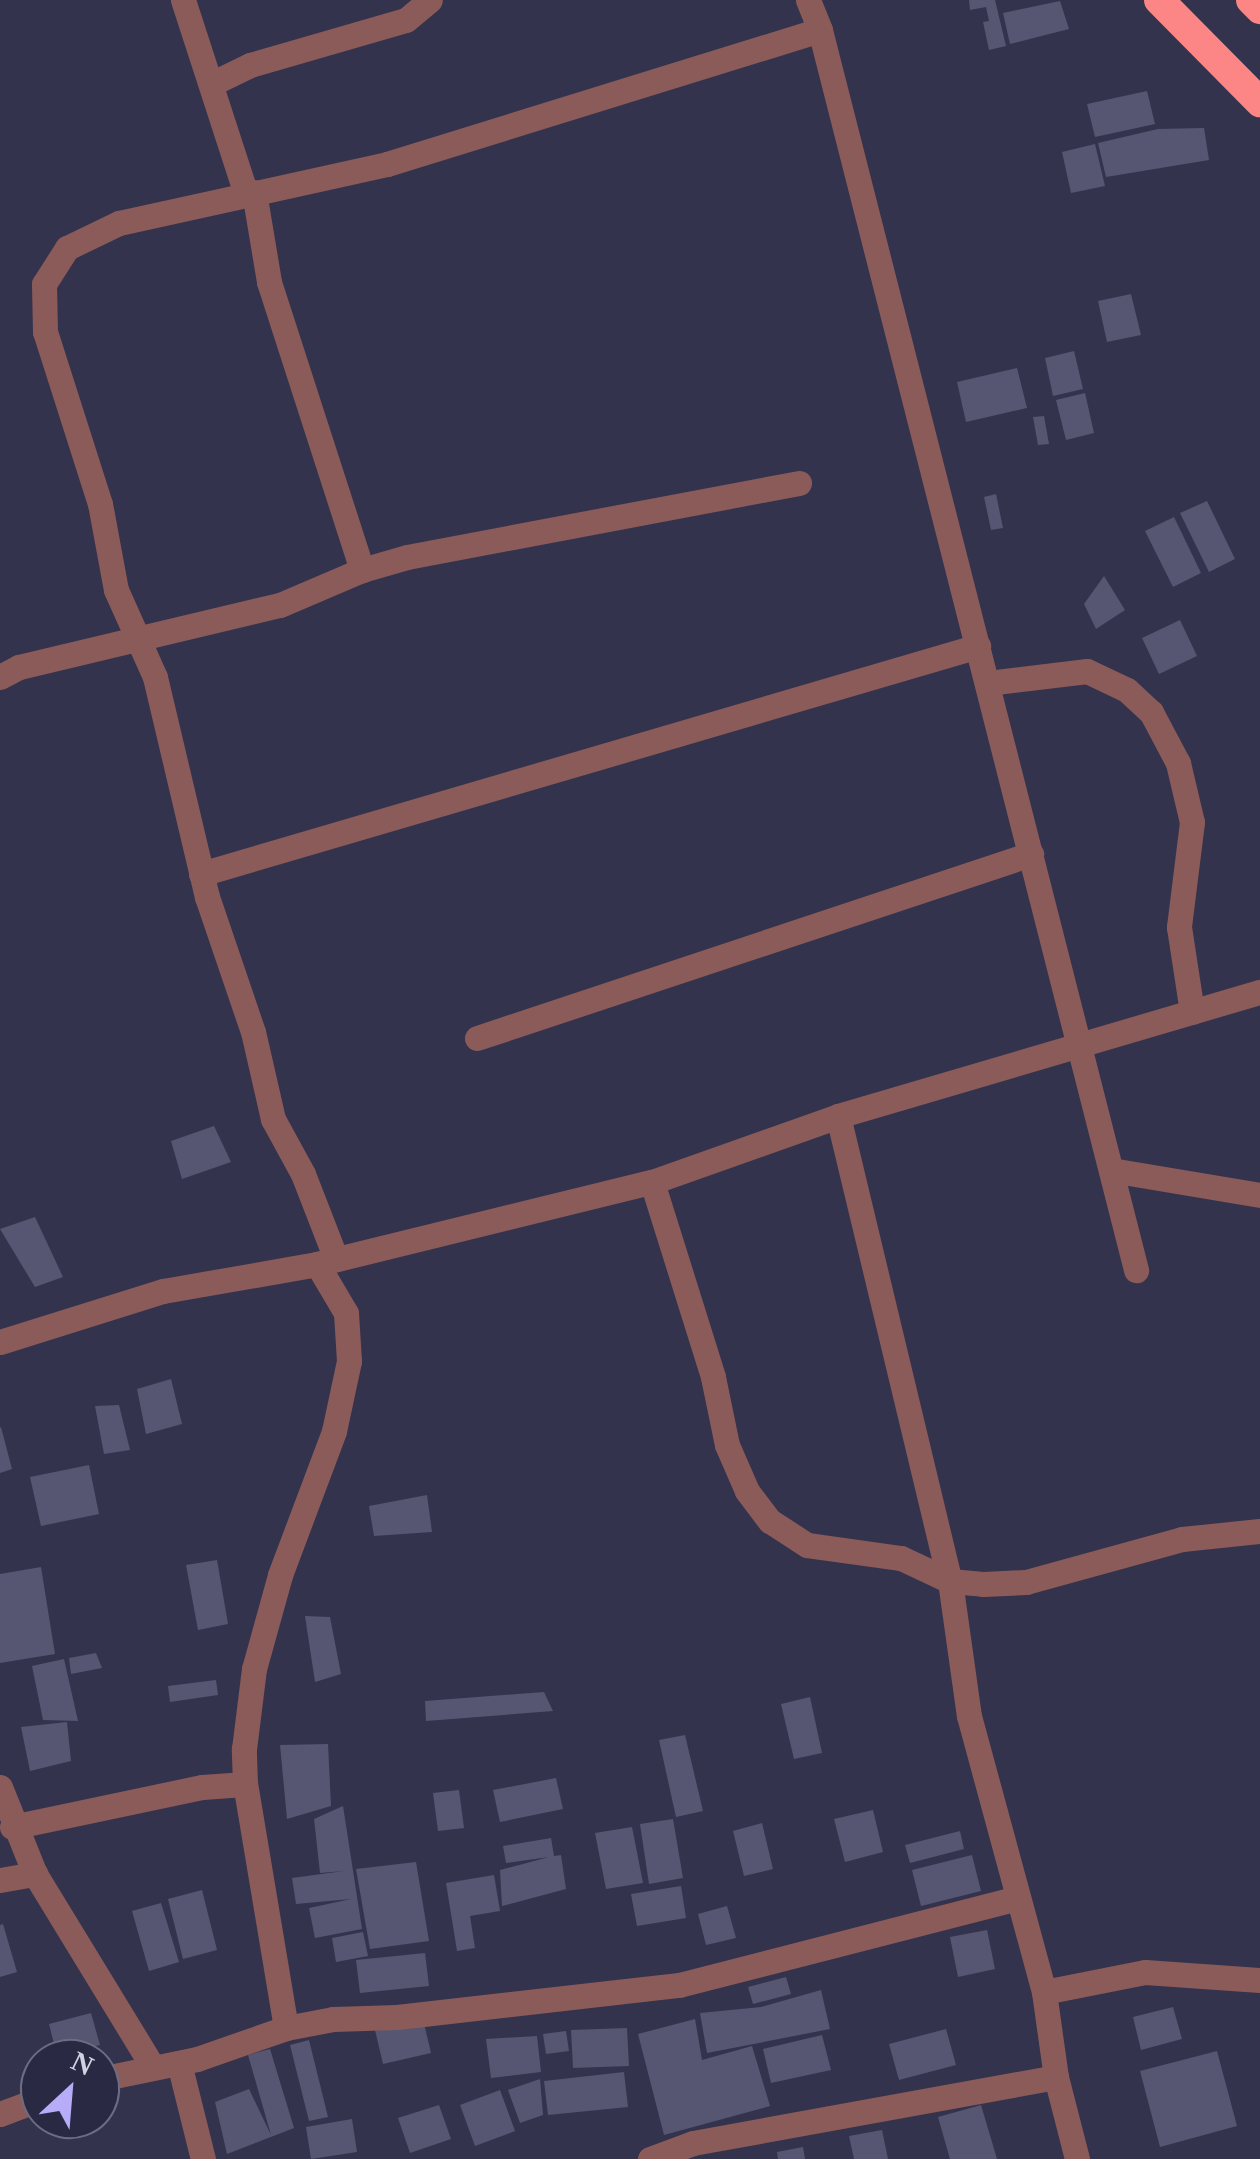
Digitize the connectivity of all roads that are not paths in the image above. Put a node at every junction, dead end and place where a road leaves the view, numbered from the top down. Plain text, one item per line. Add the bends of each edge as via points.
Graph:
1 (183, 0) edge
2 (430, 0) edge
3 (808, 0) edge
4 (1159, 0) edge
5 (1251, 0) edge
6 (1260, 9) edge
7 (820, 30) junction
8 (210, 84) junction
9 (1260, 102) edge
10 (250, 193) junction
11 (799, 483) dead end
12 (362, 570) junction
13 (137, 639) junction
14 (978, 646) junction
15 (0, 677) edge
16 (988, 683) junction
17 (1031, 854) junction
18 (201, 874) junction
19 (1260, 992) edge
20 (1192, 1012) junction
21 (478, 1038) dead end
22 (1080, 1043) junction
23 (838, 1116) junction
24 (1111, 1170) junction
25 (652, 1182) junction
26 (1260, 1196) edge
27 (326, 1262) junction
28 (1136, 1270) dead end
29 (0, 1342) edge
30 (1260, 1531) edge
31 (950, 1581) junction
32 (245, 1784) junction
33 (0, 1787) edge
34 (12, 1826) junction
35 (35, 1874) junction
36 (0, 1880) edge
37 (1018, 1898) junction
38 (1260, 1980) edge
39 (1044, 1992) junction
40 (286, 2028) junction
41 (166, 2065) junction
42 (120, 2075) edge
43 (1056, 2077) junction
44 (203, 2159) edge
45 (650, 2159) edge
46 (1077, 2159) edge

1 - 8 street
2 - 8 street via 406,20 250,65
3 - 7 street
4 - 9 highway
5 - 6 highway
7 - 10 street via 387,164
7 - 14 street
8 - 10 street
10 - 12 street via 269,282
10 - 13 street via 119,222 67,248 44,284 46,332 100,504 116,590
11 - 12 street
12 - 13 street via 280,605
13 - 15 street
13 - 18 street via 155,677
14 - 16 street
14 - 18 street
16 - 17 street
16 - 20 street via 1087,671 1127,690 1159,726 1178,763 1192,822 1180,928
17 - 21 street
17 - 22 street
18 - 27 street via 253,1032 272,1120 303,1174
19 - 20 street
20 - 22 street
22 - 23 street
22 - 24 street
23 - 25 street
23 - 31 street
24 - 26 street
24 - 28 street
25 - 27 street
25 - 31 street via 727,1445 747,1491 770,1521 807,1545 900,1558
27 - 29 street via 163,1291
27 - 32 street via 346,1313 348,1361 334,1431 280,1575 254,1669
30 - 31 street via 1182,1538 1026,1582
31 - 37 street via 968,1716
32 - 34 street
32 - 40 street
33 - 34 street
34 - 35 street
35 - 36 street
35 - 41 street
37 - 39 street
37 - 40 street via 679,1984
38 - 39 street via 1145,1972
39 - 43 street
40 - 41 street
41 - 42 street
41 - 44 street
43 - 45 street via 693,2143
43 - 46 street

